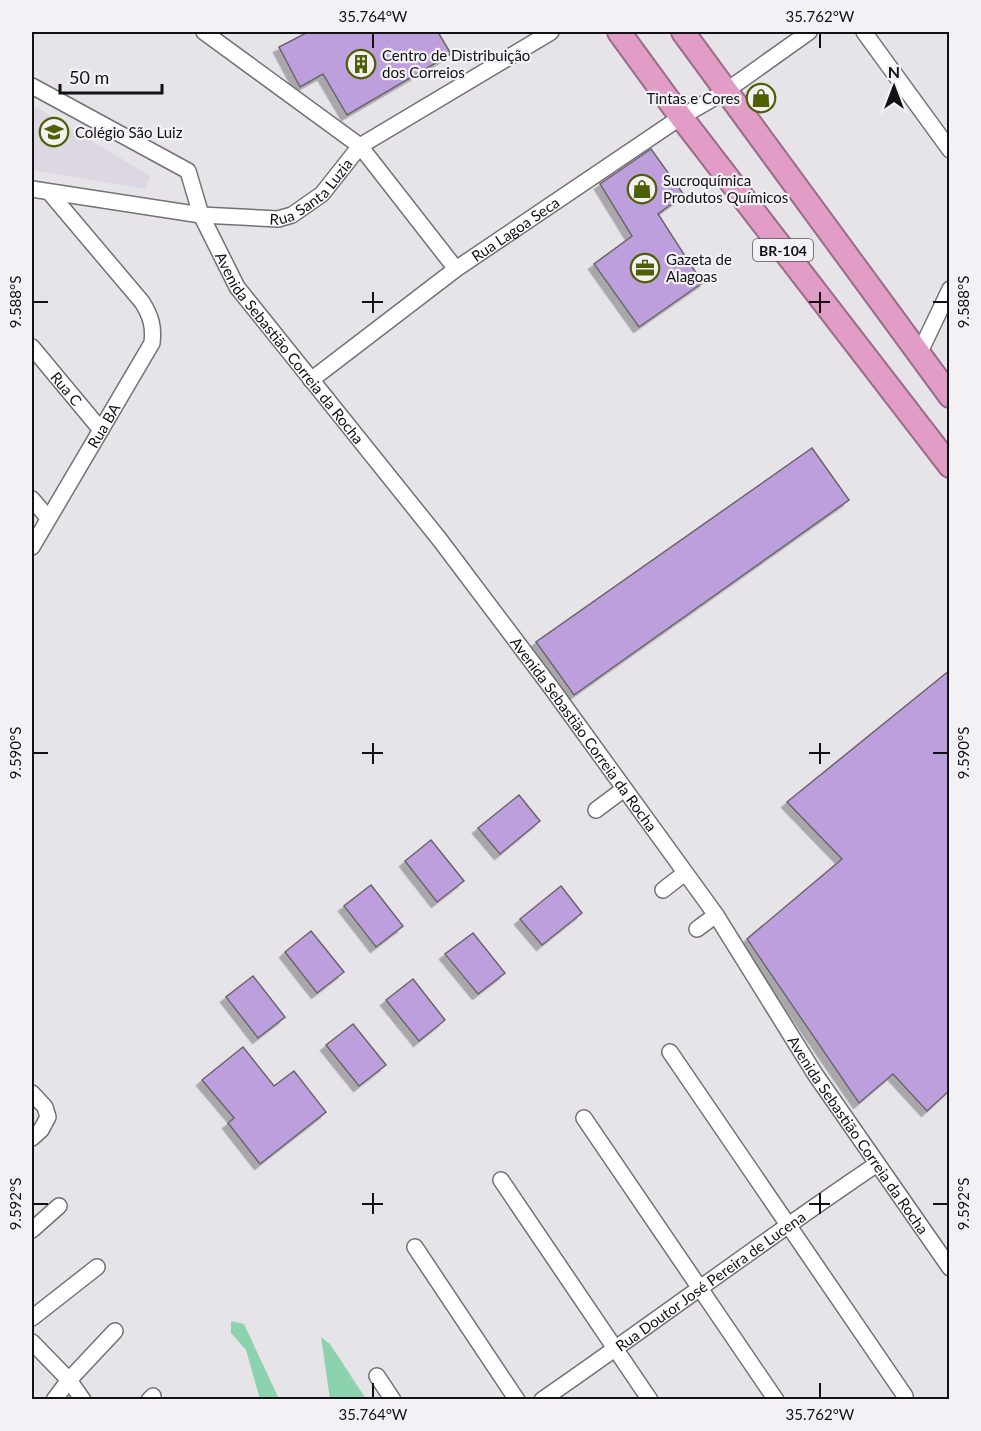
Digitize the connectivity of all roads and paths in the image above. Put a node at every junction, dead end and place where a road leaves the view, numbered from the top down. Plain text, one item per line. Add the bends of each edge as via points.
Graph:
1 (204, 32) edge
2 (551, 32) edge
3 (620, 32) edge
4 (683, 32) edge
5 (809, 32) edge
6 (864, 32) edge
7 (32, 86) edge
8 (726, 91) junction
9 (681, 117) junction
10 (360, 146) junction
11 (950, 150) edge
12 (32, 189) edge
13 (49, 192) junction
14 (201, 214) junction
15 (456, 269) junction
16 (950, 289) edge
17 (32, 347) edge
18 (919, 354) junction
19 (311, 380) junction
20 (950, 396) edge
21 (101, 430) junction
22 (950, 466) edge
23 (32, 499) edge
24 (48, 518) junction
25 (32, 547) edge
26 (624, 789) junction
27 (596, 810) dead end
28 (686, 873) junction
29 (663, 890) dead end
30 (716, 915) junction
31 (697, 929) dead end
32 (670, 1052) dead end
33 (32, 1093) edge
34 (584, 1118) dead end
35 (32, 1138) edge
36 (877, 1164) junction
37 (501, 1180) dead end
38 (59, 1206) dead end
39 (788, 1225) junction
40 (32, 1230) edge
41 (416, 1247) dead end
42 (96, 1267) dead end
43 (950, 1268) edge
44 (699, 1288) junction
45 (32, 1318) edge
46 (115, 1331) dead end
47 (32, 1342) edge
48 (615, 1349) junction
49 (377, 1376) dead end
50 (69, 1380) junction
51 (905, 1396) dead end
52 (54, 1400) edge
53 (83, 1400) edge
54 (393, 1400) edge
55 (517, 1400) edge
56 (542, 1400) edge
57 (650, 1400) edge
58 (776, 1400) edge

1 - 10 street
2 - 10 street, Rua Santa Luzia
3 - 9 highway, BR-104
4 - 8 highway, BR-104
5 - 8 street, Rua Lagoa Seca
6 - 11 street
7 - 14 street, Avenida Sebastião Correia da Rocha via 188,171
8 - 9 street, Rua Lagoa Seca
8 - 18 highway, BR-104
9 - 15 street, Rua Lagoa Seca
9 - 22 highway, BR-104
10 - 14 street, Rua Santa Luzia via 322,194 292,215 278,219
10 - 15 street
12 - 13 street, Rua Santa Luzia
13 - 14 street, Rua Santa Luzia
13 - 21 street, Rua BA via 142,302 154,331 152,344
14 - 19 street, Avenida Sebastião Correia da Rocha via 237,287
15 - 19 street, Rua Lagoa Seca
16 - 18 street
17 - 21 street, Rua C
18 - 20 highway, BR-104
19 - 26 street, Avenida Sebastião Correia da Rocha via 440,540
21 - 24 street, Rua BA
23 - 24 street
24 - 25 street, Rua BA
26 - 27 street
26 - 28 street, Avenida Sebastião Correia da Rocha
28 - 29 street
28 - 30 street, Avenida Sebastião Correia da Rocha
30 - 31 street
30 - 36 street, Avenida Sebastião Correia da Rocha via 815,1074
32 - 39 street
33 - 35 street via 45,1107 48,1117
34 - 44 street
36 - 39 street, Rua Doutor José Pereira de Lucena
36 - 43 street, Avenida Sebastião Correia da Rocha
37 - 48 street
38 - 40 street
39 - 44 street, Rua Doutor José Pereira de Lucena
39 - 51 street
41 - 55 street
42 - 45 street
44 - 48 street, Rua Doutor José Pereira de Lucena
44 - 58 street
46 - 50 street
47 - 50 street
48 - 56 street, Rua Doutor José Pereira de Lucena
48 - 57 street
49 - 54 street
50 - 52 street
50 - 53 street

